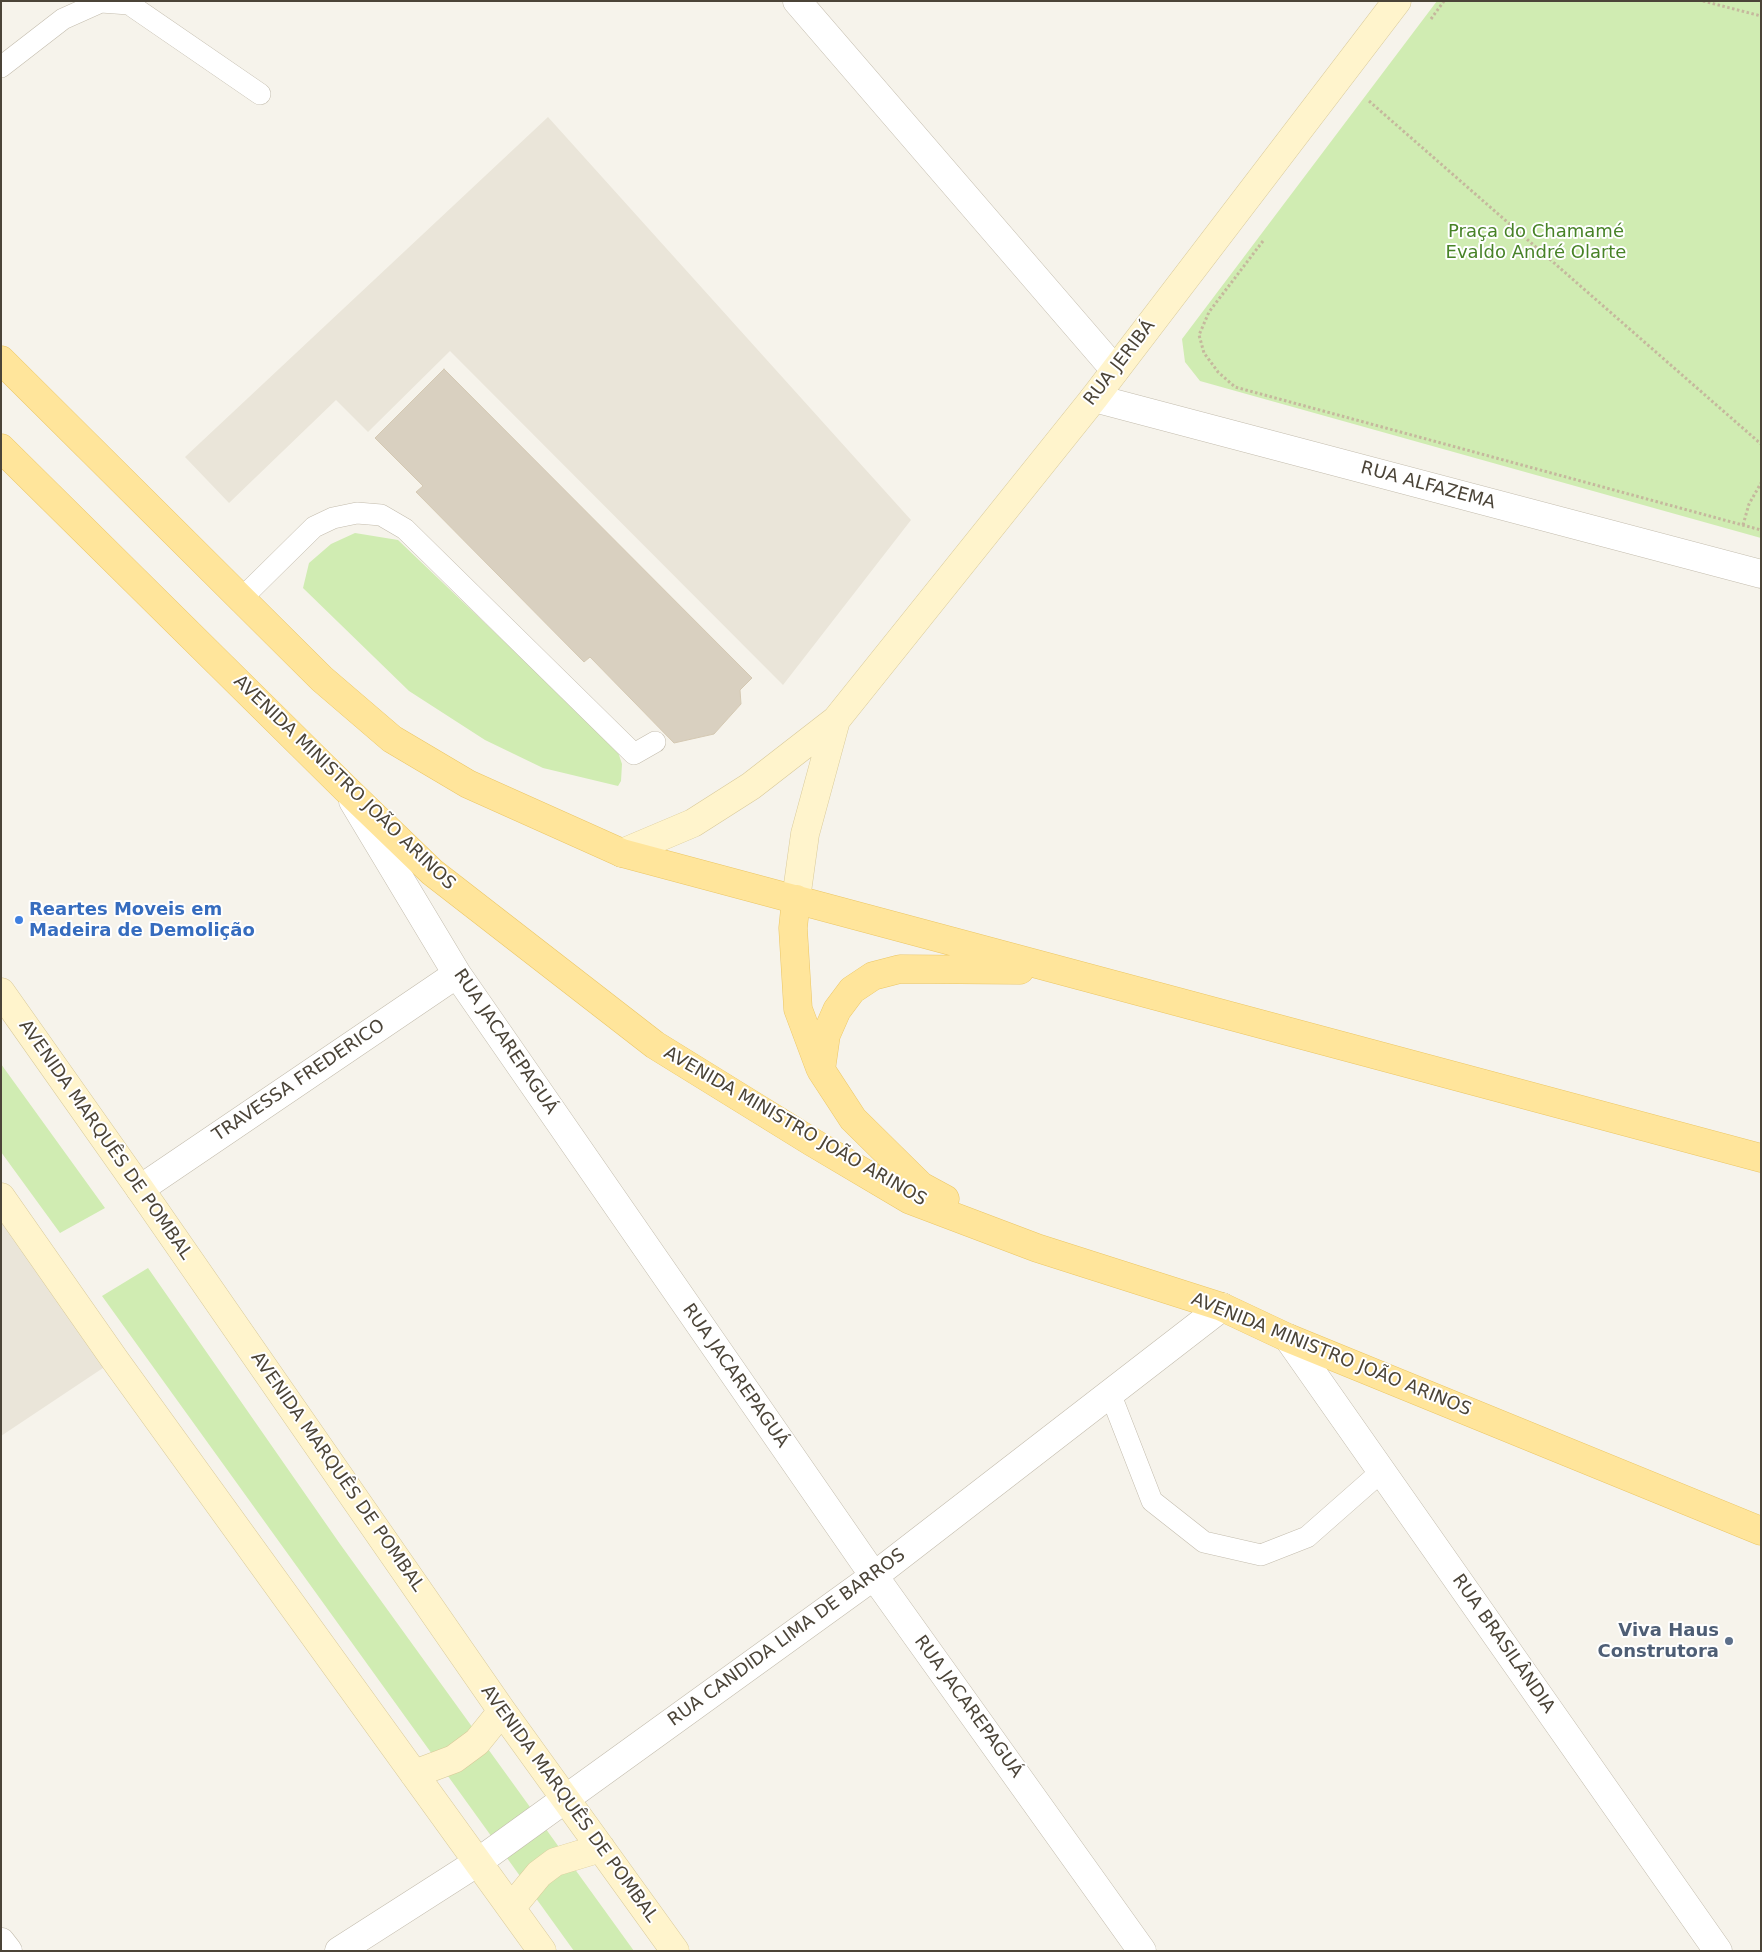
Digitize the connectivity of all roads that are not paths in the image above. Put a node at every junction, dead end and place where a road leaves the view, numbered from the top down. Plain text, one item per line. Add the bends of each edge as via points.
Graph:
1 (797, 1) edge
2 (1398, 1) edge
3 (1, 67) edge
4 (260, 94) dead end
5 (1, 360) edge
6 (1116, 370) junction
7 (1094, 398) junction
8 (1, 448) edge
9 (1761, 574) edge
10 (242, 599) junction
11 (836, 720) junction
12 (655, 742) dead end
13 (346, 789) junction
14 (622, 853) junction
15 (796, 899) junction
16 (1067, 972) junction
17 (458, 974) junction
18 (1, 992) edge
19 (821, 1070) junction
20 (1761, 1158) edge
21 (140, 1189) junction
22 (1, 1196) edge
23 (1037, 1248) junction
24 (1222, 1306) junction
25 (1288, 1338) junction
26 (1110, 1393) junction
27 (1382, 1471) junction
28 (1761, 1531) edge
29 (874, 1576) junction
30 (502, 1711) junction
31 (414, 1774) junction
32 (565, 1799) junction
33 (601, 1848) junction
34 (478, 1862) junction
35 (511, 1908) junction
36 (1, 1942) edge
37 (8, 1951) edge
38 (338, 1951) edge
39 (542, 1951) edge
40 (675, 1951) edge
41 (1142, 1951) edge
42 (1718, 1951) edge

1 - 6 street
2 - 6 main road, RUA JERIBÁ
3 - 4 lane via 63,19 101,2 129,4
5 - 10 main road
6 - 7 main road, RUA JERIBÁ
7 - 9 street, RUA ALFAZEMA
7 - 11 main road, RUA JERIBÁ
8 - 13 main road, AVENIDA MINISTRO JOÃO ARINOS
10 - 12 lane via 314,528 333,518 357,513 381,514 405,529 634,754
10 - 14 main road via 322,679 392,739 468,784
11 - 14 main road via 751,786 693,823
11 - 15 main road via 805,834
13 - 17 street, RUA JACAREPAGUÁ
13 - 23 main road, AVENIDA MINISTRO JOÃO ARINOS via 432,872 655,1045 910,1200
14 - 15 main road
15 - 16 main road
15 - 19 main road via 793,928 798,1009
16 - 19 main road via 900,969 873,976 852,990 836,1010 826,1035
16 - 20 main road
17 - 21 street, TRAVESSA FREDERICO
17 - 29 street, RUA JACAREPAGUÁ
18 - 21 main road, AVENIDA MARQUÊS DE POMBAL
19 - 23 main road via 852,1119 920,1186
21 - 30 main road, AVENIDA MARQUÊS DE POMBAL
22 - 31 main road via 115,1360
23 - 24 main road, AVENIDA MINISTRO JOÃO ARINOS
24 - 25 main road, AVENIDA MINISTRO JOÃO ARINOS
24 - 26 street, RUA CANDIDA LIMA DE BARROS
25 - 27 street, RUA BRASILÂNDIA
25 - 28 main road, AVENIDA MINISTRO JOÃO ARINOS
26 - 27 lane via 1152,1501 1204,1542 1261,1555 1308,1537
26 - 29 street, RUA CANDIDA LIMA DE BARROS
27 - 42 street, RUA BRASILÂNDIA
29 - 32 street, RUA CANDIDA LIMA DE BARROS
29 - 41 street, RUA JACAREPAGUÁ
30 - 31 main road via 477,1742 454,1759
30 - 32 main road, AVENIDA MARQUÊS DE POMBAL
31 - 34 main road
32 - 33 main road, AVENIDA MARQUÊS DE POMBAL
32 - 34 street, RUA CANDIDA LIMA DE BARROS
33 - 35 main road via 555,1862 539,1874
33 - 40 main road, AVENIDA MARQUÊS DE POMBAL
34 - 35 main road
34 - 38 street, RUA CANDIDA LIMA DE BARROS
35 - 39 main road
36 - 37 street

